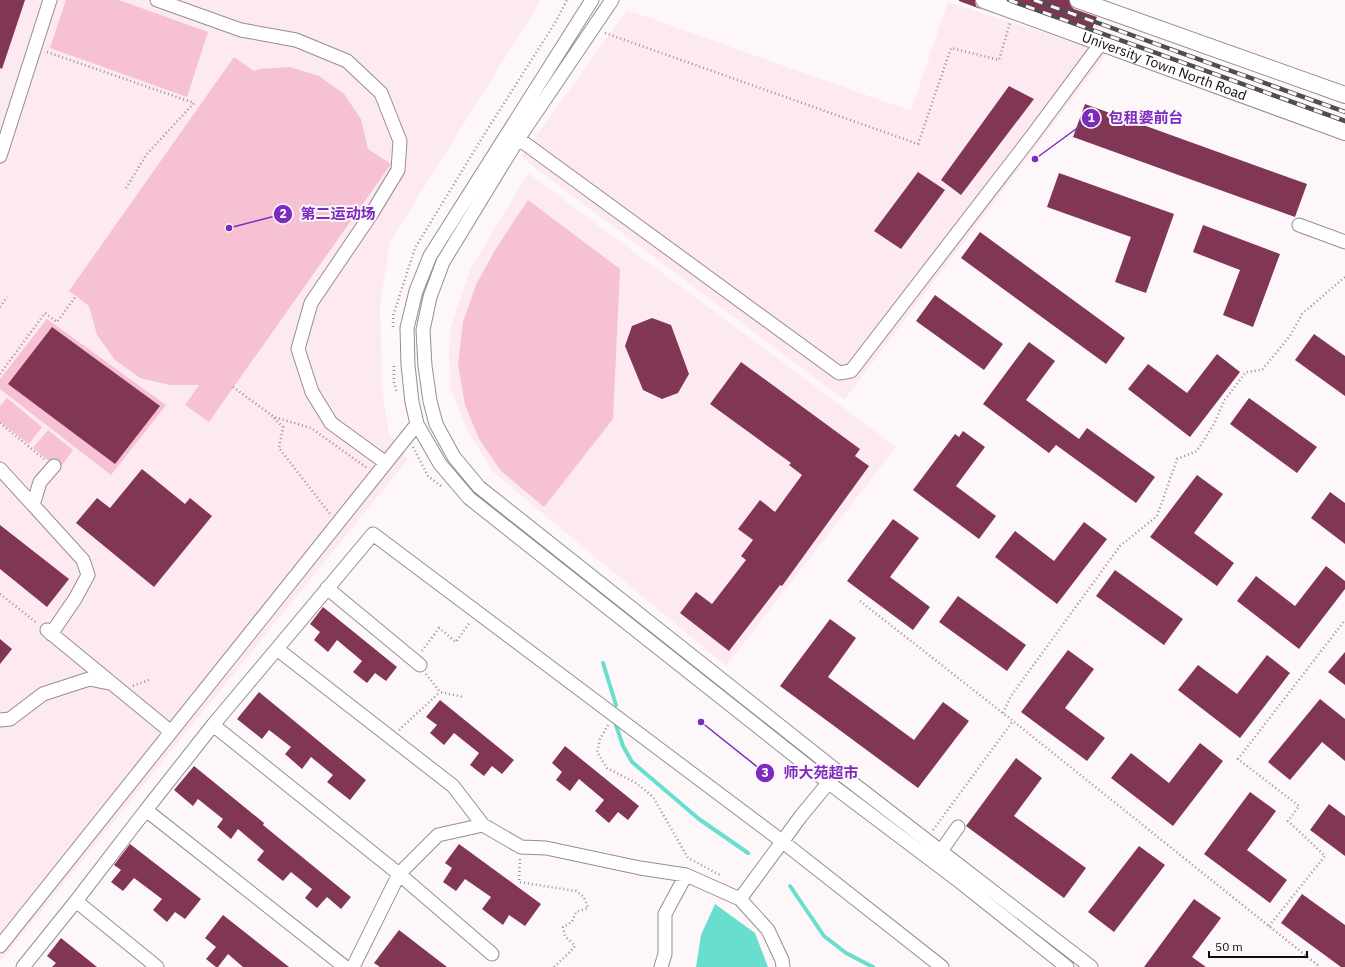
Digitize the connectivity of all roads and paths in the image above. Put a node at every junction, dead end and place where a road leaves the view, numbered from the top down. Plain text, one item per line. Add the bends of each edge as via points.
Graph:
1 (50, 0) edge
2 (157, 0) edge
3 (567, 0) edge
4 (592, 0) edge
5 (612, 0) edge
6 (984, 0) edge
7 (1078, 0) edge
8 (1014, 11) junction
9 (592, 29) junction
10 (1101, 43) junction
11 (35, 48) junction
12 (1345, 95) edge
13 (1345, 132) edge
14 (513, 135) junction
15 (0, 156) edge
16 (125, 190) dead end
17 (1299, 225) dead end
18 (1345, 242) edge
19 (1345, 277) edge
20 (76, 296) dead end
21 (7, 297) dead end
22 (0, 308) edge
23 (393, 331) dead end
24 (394, 360) dead end
25 (0, 374) edge
26 (233, 387) dead end
27 (398, 396) dead end
28 (274, 417) junction
29 (0, 423) edge
30 (417, 424) junction
31 (407, 436) junction
32 (386, 463) junction
33 (54, 466) joint
34 (0, 469) edge
35 (377, 475) junction
36 (446, 491) dead end
37 (33, 506) junction
38 (332, 531) junction
39 (327, 588) junction
40 (0, 594) edge
41 (860, 601) dead end
42 (477, 612) junction
43 (1345, 620) edge
44 (49, 632) junction
45 (277, 649) junction
46 (417, 663) junction
47 (111, 683) junction
48 (440, 692) junction
49 (463, 697) dead end
50 (1004, 714) junction
51 (614, 715) junction
52 (0, 720) edge
53 (1013, 721) junction
54 (213, 726) junction
55 (171, 732) junction
56 (391, 738) junction
57 (837, 771) junction
58 (828, 782) junction
59 (146, 810) junction
60 (483, 825) junction
61 (958, 827) dead end
62 (926, 840) junction
63 (783, 842) junction
64 (521, 847) junction
65 (941, 851) junction
66 (399, 874) junction
67 (686, 875) junction
68 (724, 877) dead end
69 (740, 899) junction
70 (76, 902) junction
71 (1269, 926) junction
72 (0, 946) edge
73 (492, 954) dead end
74 (23, 967) edge
75 (157, 967) edge
76 (345, 967) edge
77 (353, 967) edge
78 (554, 967) edge
79 (661, 967) edge
80 (783, 967) edge
81 (942, 967) edge
82 (1067, 967) edge
83 (1091, 967) edge
84 (1320, 967) edge

1 - 11 street
2 - 32 street via 241,30 296,40 347,61 381,93 400,141 398,170 311,303 298,349 312,392 331,423
3 - 23 path via 555,24 415,248 393,316
4 - 14 street
5 - 9 street
6 - 8 main road, University Town North Road
7 - 12 main road
8 - 9 path via 999,60 951,48 918,144
8 - 10 main road, University Town North Road
9 - 14 street
10 - 13 main road, University Town North Road
10 - 14 street via 1028,143 851,371 839,372
11 - 15 street
11 - 16 path via 194,103 146,156
14 - 30 street via 430,256 416,291 408,328 408,358
14 - 57 street via 443,262 430,297 423,330 424,359 436,424 454,457 479,487
17 - 18 street
19 - 50 path via 1302,314 1290,336 1262,370 1246,372 1224,401 1214,424 1197,451 1177,459 1157,516 1120,546 1011,696
20 - 25 path via 57,322 45,313
21 - 22 path
24 - 27 path via 394,382
26 - 28 path
28 - 35 path via 311,428
28 - 38 path via 283,427 279,448 331,516
29 - 33 path
30 - 31 street
30 - 58 street via 440,464 469,498
31 - 32 street
31 - 36 path via 428,476
32 - 35 street
33 - 37 street via 40,482
34 - 37 street
35 - 38 street
37 - 44 street via 83,560 88,575 75,599
38 - 55 street
39 - 42 street via 373,534
39 - 45 street
39 - 46 street
40 - 44 path
41 - 50 path
42 - 46 path via 456,642 439,628
42 - 51 street
43 - 71 path via 1238,759 1299,806 1288,821 1325,856
44 - 47 street
45 - 54 street
45 - 56 street
46 - 48 path
47 - 52 street via 89,679 43,694 10,719
47 - 55 street
48 - 49 path
48 - 56 path
50 - 53 path
51 - 63 street
51 - 68 path via 600,739 597,752 607,768 636,784 653,798 688,858
53 - 62 path
53 - 71 path
54 - 59 street
54 - 66 street
55 - 72 street
56 - 60 street via 453,786
57 - 58 street
57 - 62 street
58 - 63 street
58 - 82 street
59 - 70 street
59 - 76 street
60 - 64 street
60 - 66 street via 438,835
61 - 65 street
62 - 65 street
63 - 69 street
63 - 81 street
64 - 67 street via 546,848
64 - 78 path via 519,882 576,891 584,897 588,908 576,912 572,922 563,927 565,936 574,946
65 - 83 street
66 - 73 street
66 - 77 street
67 - 69 street
67 - 79 street via 665,914 665,954
69 - 80 street via 768,930
70 - 74 street
70 - 75 street
71 - 84 path

